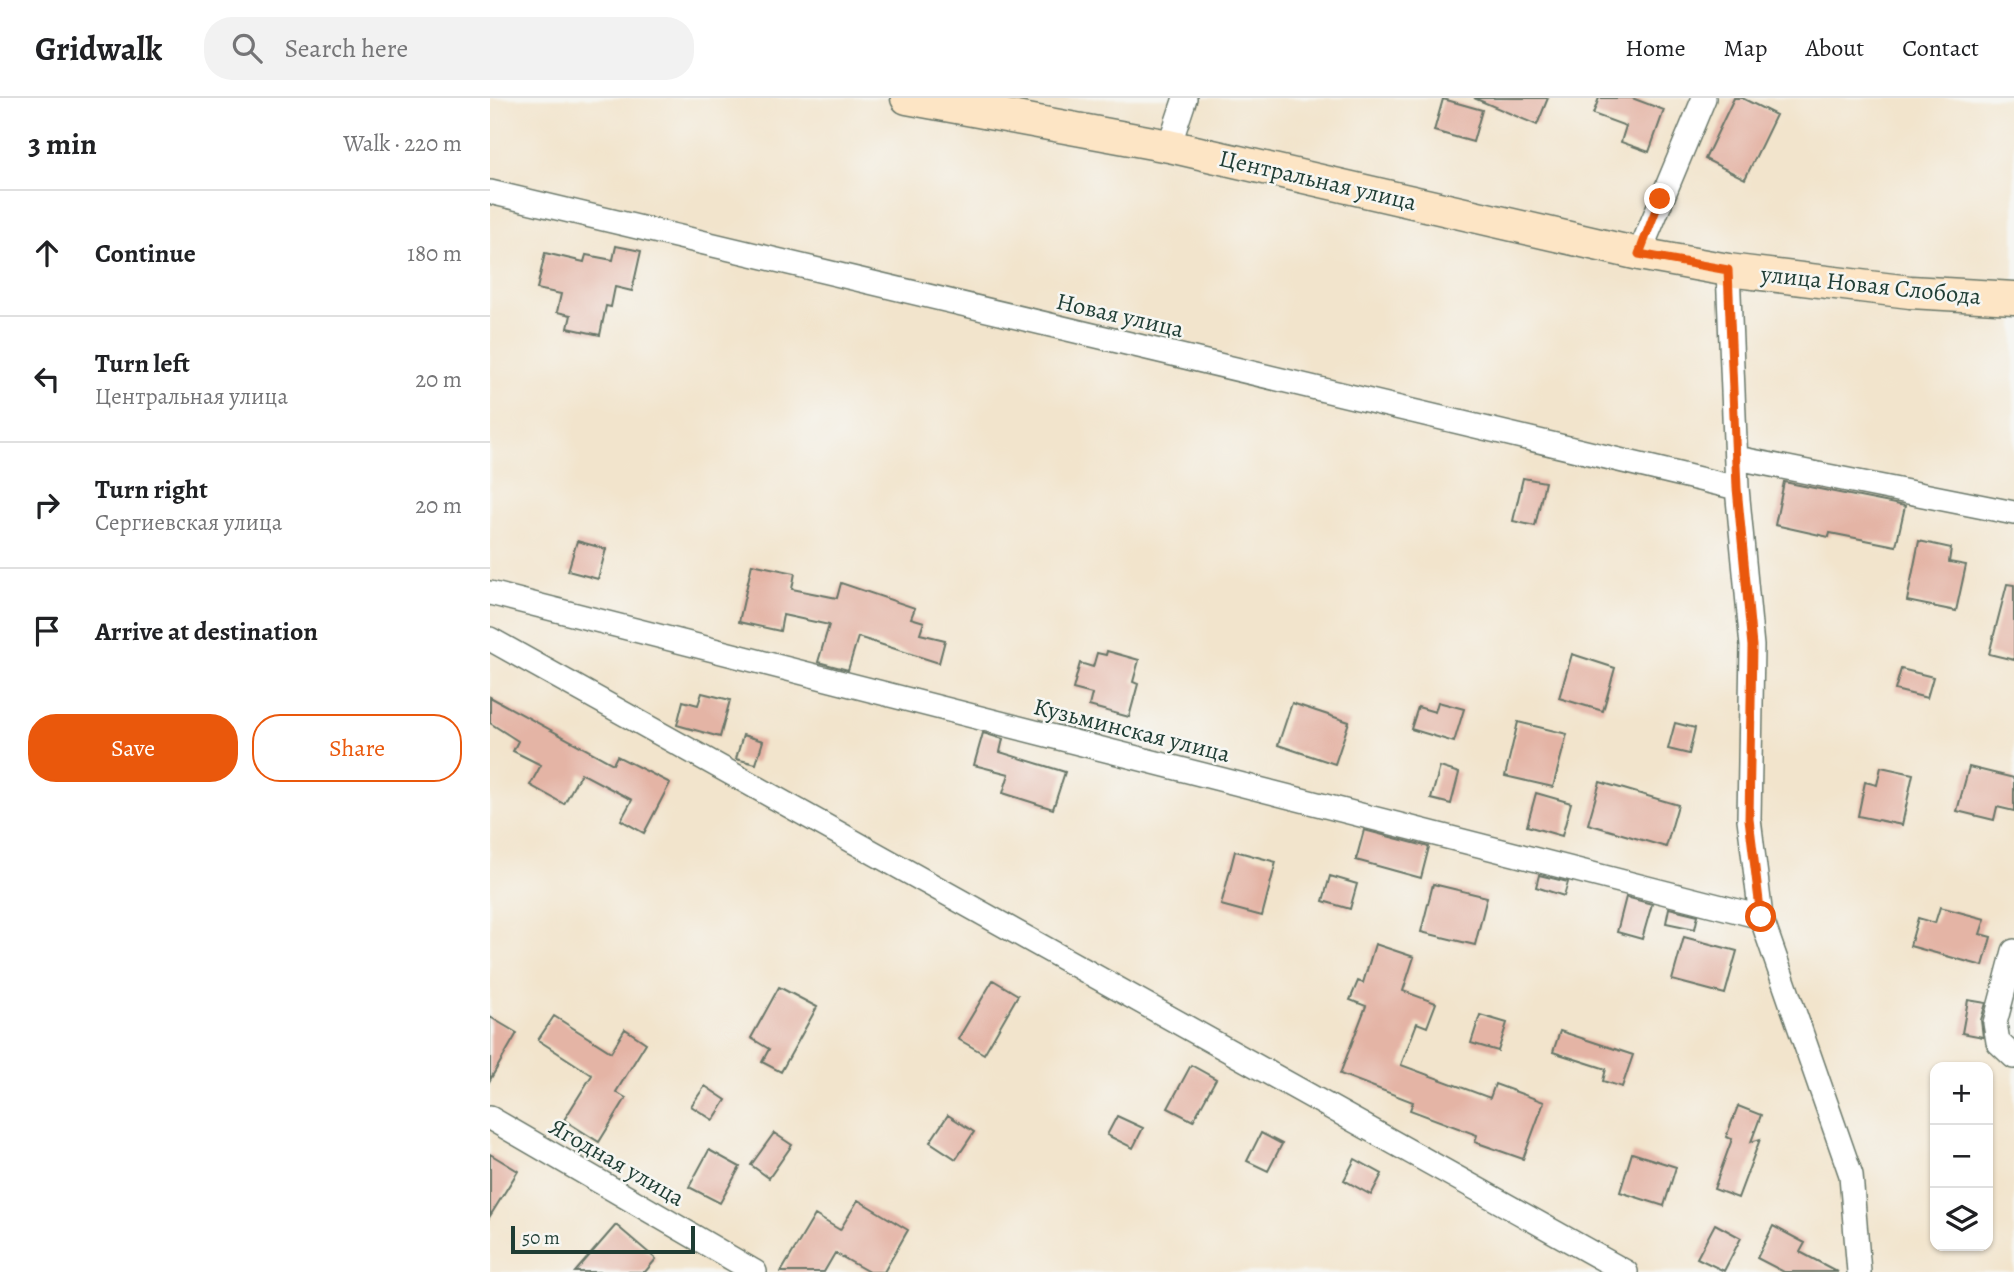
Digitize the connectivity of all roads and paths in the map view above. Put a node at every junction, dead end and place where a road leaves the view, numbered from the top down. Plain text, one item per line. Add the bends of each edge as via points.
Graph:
1 (907, 98) edge
2 (1185, 98) edge
3 (1704, 98) edge
4 (1169, 146) junction
5 (490, 192) edge
6 (1639, 254) junction
7 (1728, 270) junction
8 (2014, 298) edge
9 (1737, 458) junction
10 (1737, 488) junction
11 (2014, 513) edge
12 (490, 593) edge
13 (490, 639) edge
14 (1761, 917) junction
15 (2014, 951) edge
16 (2006, 1050) edge
17 (490, 1118) edge
18 (755, 1272) edge
19 (1626, 1272) edge
20 (1859, 1272) edge

1 - 4 street, Центральная улица
2 - 4 street
3 - 6 street
4 - 6 street, Центральная улица
5 - 10 street, Новая улица
6 - 7 street, Центральная улица
7 - 8 street, улица Новая Слобода via 1910,292
7 - 9 street
9 - 10 street
9 - 11 street
10 - 14 street via 1752,646 1749,819
12 - 14 street, Кузьминская улица
13 - 19 street
14 - 20 street via 1852,1175
15 - 16 street via 1995,1023
17 - 18 street, Ягодная улица

